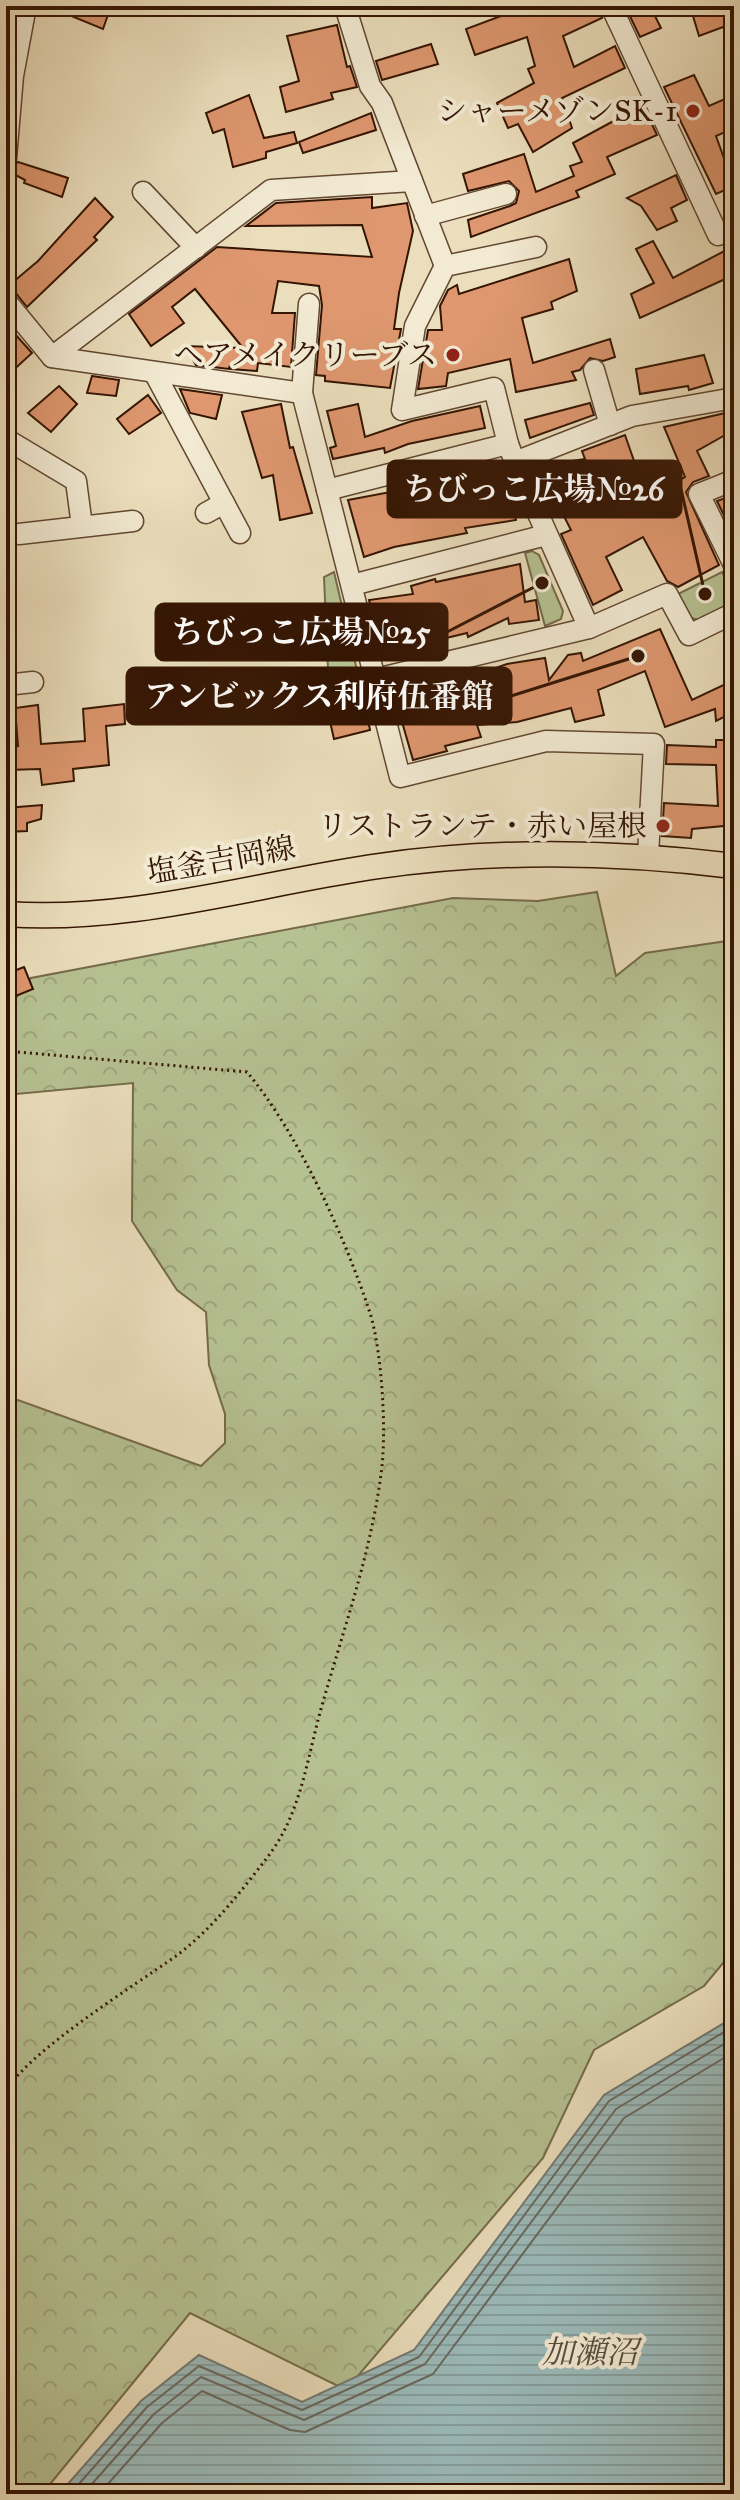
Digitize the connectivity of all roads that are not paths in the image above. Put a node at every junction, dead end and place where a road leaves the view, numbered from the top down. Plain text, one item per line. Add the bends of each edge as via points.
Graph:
1 (26, 6) edge
2 (345, 6) edge
3 (611, 6) edge
4 (6, 158) edge
5 (412, 181) junction
6 (143, 192) dead end
7 (506, 194) dead end
8 (425, 216) junction
9 (718, 235) dead end
10 (536, 247) dead end
11 (196, 248) junction
12 (445, 266) junction
13 (6, 301) edge
14 (309, 304) dead end
15 (52, 357) junction
16 (594, 370) dead end
17 (154, 372) junction
18 (302, 393) junction
19 (734, 398) edge
20 (610, 425) junction
21 (6, 439) edge
22 (512, 453) junction
23 (734, 480) edge
24 (327, 490) junction
25 (133, 521) dead end
26 (82, 526) junction
27 (240, 533) dead end
28 (19, 534) dead end
29 (546, 535) junction
30 (734, 565) edge
31 (352, 585) junction
32 (734, 613) edge
33 (589, 628) junction
34 (376, 679) junction
35 (33, 682) dead end
36 (6, 685) edge
37 (648, 856) junction
38 (734, 866) edge
39 (6, 914) edge

1 - 4 street
2 - 5 street via 370,86 382,103
3 - 9 street
5 - 8 street
5 - 11 street via 271,190
6 - 11 street
7 - 8 street
8 - 12 street
10 - 12 street
11 - 15 street
12 - 22 street via 415,326 402,410 494,388
13 - 15 street
14 - 18 street
15 - 17 street
16 - 20 street
17 - 18 street
17 - 27 street via 215,508
18 - 24 street
19 - 20 street via 632,416
20 - 22 street
21 - 26 street via 76,481
22 - 24 street
22 - 29 street
23 - 30 street via 699,494
24 - 31 street
25 - 26 street
26 - 28 street
29 - 31 street
29 - 33 street
31 - 34 street
32 - 33 street via 689,635 667,594
33 - 34 street
34 - 37 street via 400,777 546,741 654,744
35 - 36 street
37 - 38 main road, 塩釜吉岡線
37 - 39 main road, 塩釜吉岡線 via 544,852 448,857 109,911

